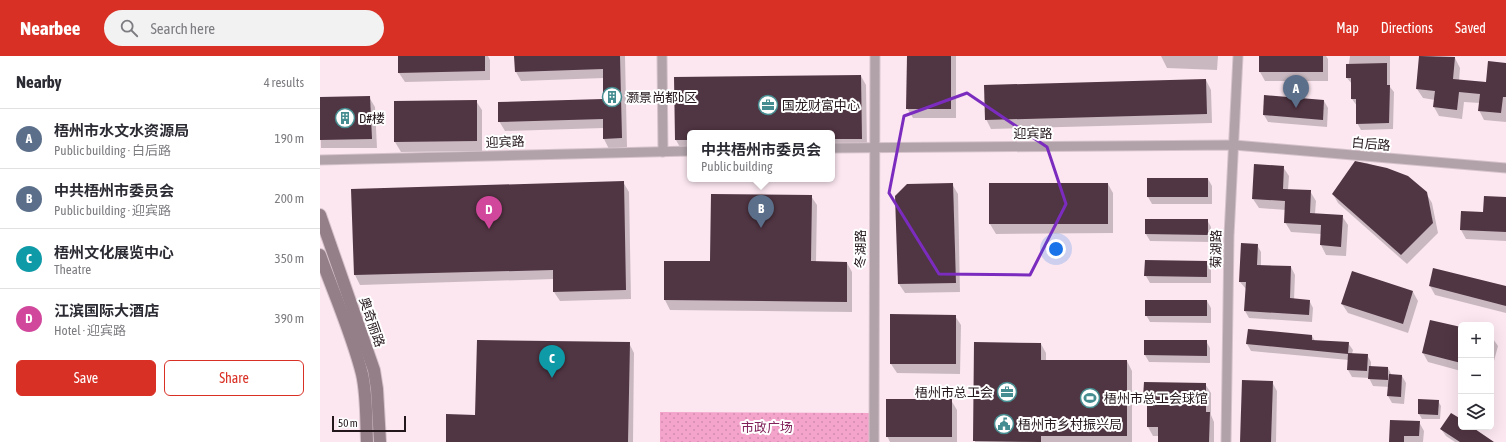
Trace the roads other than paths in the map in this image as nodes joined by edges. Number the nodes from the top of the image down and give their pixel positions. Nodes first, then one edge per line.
1 (662, 56) edge
2 (875, 56) edge
3 (1238, 56) edge
4 (1234, 145) junction
5 (874, 147) junction
6 (835, 148) edge
7 (687, 151) edge
8 (663, 152) junction
9 (320, 160) edge
10 (1506, 168) edge
11 (320, 215) edge
12 (320, 255) edge
13 (367, 442) edge
14 (380, 442) edge
15 (874, 442) edge
16 (1226, 442) edge

1 - 8 street
2 - 5 street, 冬湖路
3 - 4 street, 菊湖路
4 - 5 street, 迎宾路
4 - 10 street, 白后路
4 - 16 street, 菊湖路
5 - 6 street, 迎宾路
5 - 15 street, 冬湖路
7 - 8 street, 迎宾路
8 - 9 street, 迎宾路
11 - 14 main road, 奥奇丽路
12 - 13 main road, 奥奇丽路

